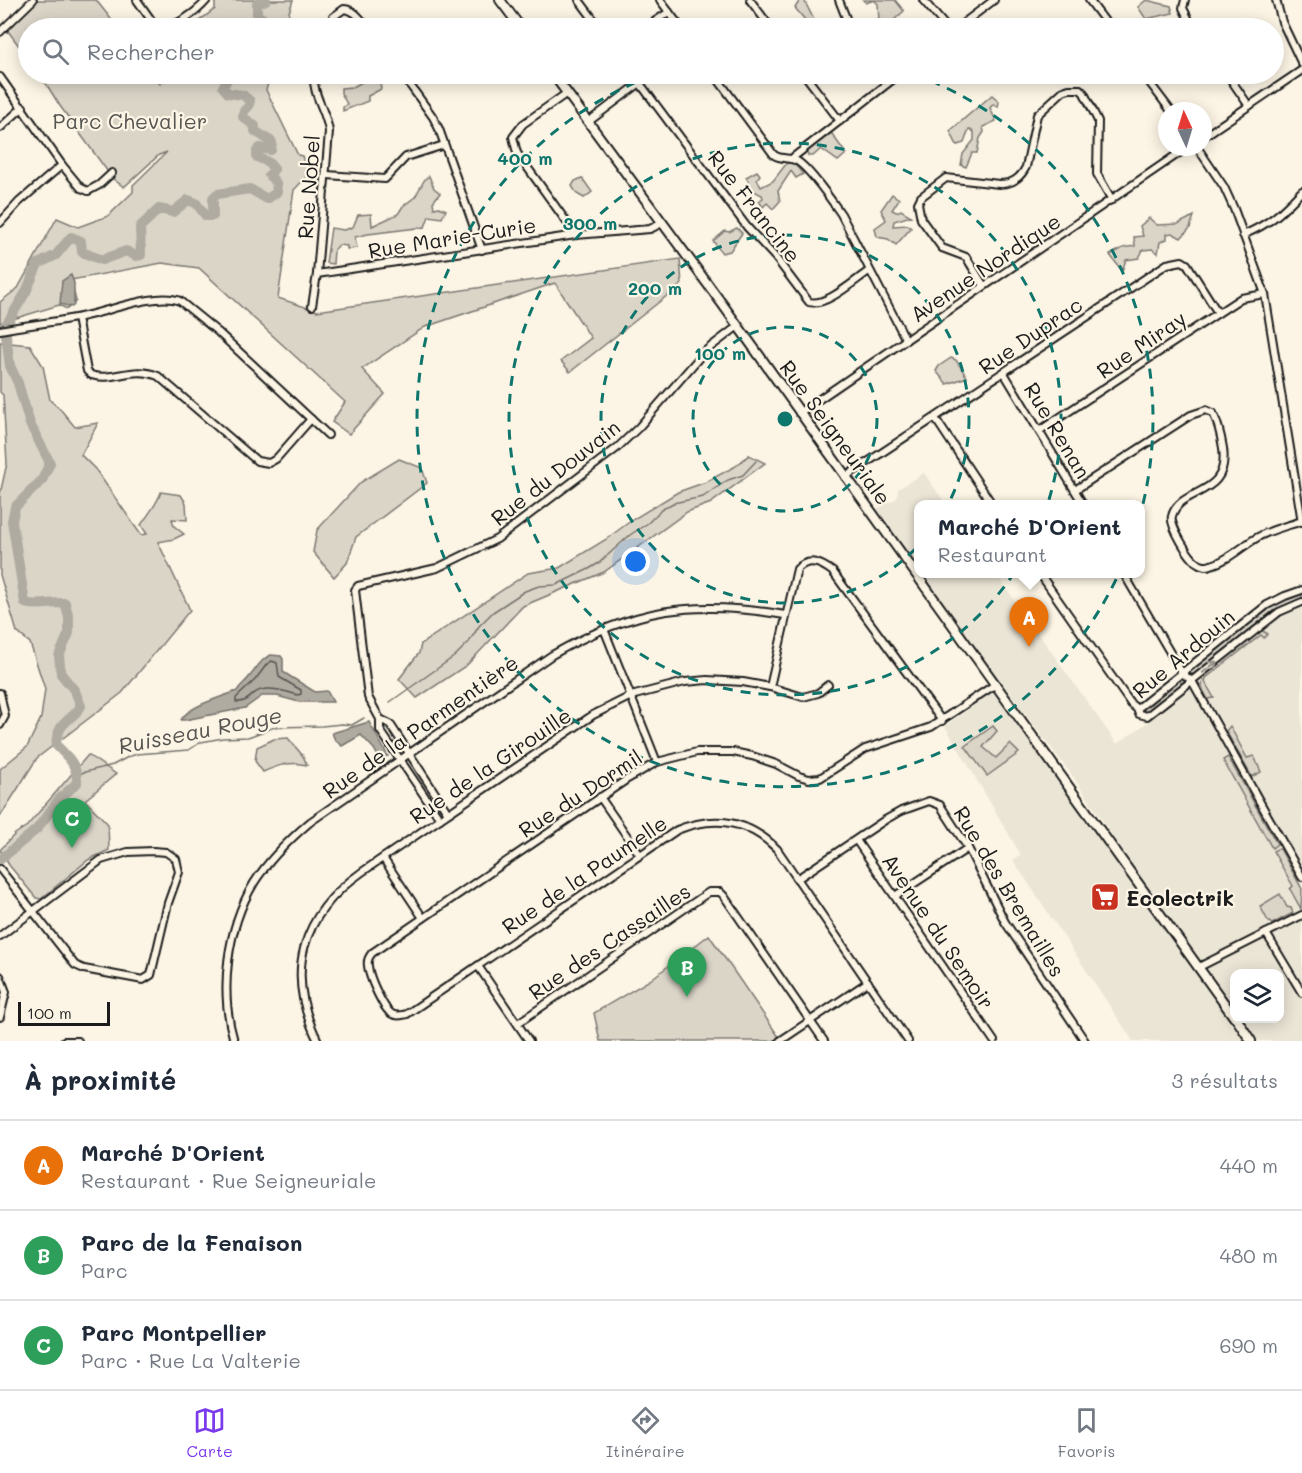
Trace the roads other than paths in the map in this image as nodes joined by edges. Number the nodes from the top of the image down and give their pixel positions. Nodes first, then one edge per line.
1 (33, 0) edge
2 (137, 0) edge
3 (207, 0) edge
4 (500, 0) edge
5 (579, 0) edge
6 (660, 0) edge
7 (750, 0) edge
8 (840, 0) edge
9 (923, 0) edge
10 (994, 0) edge
11 (1089, 0) edge
12 (1185, 0) edge
13 (1276, 0) edge
14 (669, 12) junction
15 (150, 18) edge
16 (184, 18) edge
17 (333, 18) edge
18 (360, 18) edge
19 (513, 18) edge
20 (592, 18) edge
21 (660, 18) edge
22 (674, 18) edge
23 (764, 18) edge
24 (846, 18) edge
25 (938, 18) edge
26 (970, 18) edge
27 (1102, 18) edge
28 (1188, 18) edge
29 (1281, 18) edge
30 (1284, 26) edge
31 (0, 32) edge
32 (1302, 64) edge
33 (1302, 70) edge
34 (0, 77) edge
35 (1284, 82) edge
36 (313, 84) edge
37 (409, 84) edge
38 (560, 84) edge
39 (639, 84) edge
40 (641, 84) edge
41 (721, 84) edge
42 (812, 84) edge
43 (887, 84) edge
44 (1151, 84) edge
45 (1234, 84) edge
46 (1281, 84) edge
47 (567, 93) junction
48 (1164, 102) edge
49 (1249, 106) junction
50 (23, 107) junction
51 (840, 121) junction
52 (588, 122) junction
53 (0, 128) edge
54 (1212, 131) edge
55 (444, 145) junction
56 (1175, 156) edge
57 (1203, 156) edge
58 (791, 159) junction
59 (62, 165) junction
60 (111, 173) dead end
61 (327, 175) junction
62 (1302, 191) edge
63 (1112, 200) junction
64 (0, 223) edge
65 (662, 223) junction
66 (576, 235) junction
67 (1243, 235) junction
68 (482, 250) junction
69 (869, 271) junction
70 (317, 274) junction
71 (984, 286) junction
72 (1265, 294) junction
73 (312, 306) dead end
74 (1218, 313) junction
75 (77, 318) junction
76 (738, 327) junction
77 (5, 329) edge
78 (906, 340) junction
79 (1004, 373) junction
80 (800, 413) junction
81 (935, 418) junction
82 (311, 419) junction
83 (1039, 431) junction
84 (328, 435) dead end
85 (845, 477) junction
86 (1075, 490) junction
87 (989, 500) edge
88 (1081, 500) edge
89 (1302, 521) edge
90 (914, 572) edge
91 (919, 578) edge
92 (1043, 578) edge
93 (1127, 578) edge
94 (1302, 590) edge
95 (1302, 602) edge
96 (785, 615) junction
97 (604, 629) junction
98 (1182, 672) junction
99 (1192, 681) junction
100 (996, 684) junction
101 (828, 685) dead end
102 (770, 687) junction
103 (0, 693) edge
104 (631, 696) junction
105 (1137, 709) junction
106 (380, 719) junction
107 (942, 721) junction
108 (0, 725) edge
109 (409, 754) junction
110 (400, 760) junction
111 (657, 762) junction
112 (600, 797) junction
113 (448, 813) junction
114 (440, 819) junction
115 (856, 840) junction
116 (968, 848) junction
117 (640, 855) junction
118 (383, 858) junction
119 (0, 869) edge
120 (1302, 877) edge
121 (797, 879) junction
122 (895, 896) junction
123 (33, 910) junction
124 (1302, 915) edge
125 (423, 918) junction
126 (1266, 933) junction
127 (0, 936) edge
128 (478, 966) junction
129 (1199, 967) junction
130 (0, 976) edge
131 (868, 982) junction
132 (1302, 993) edge
133 (1230, 1011) edge
134 (0, 1017) edge
135 (810, 1021) junction
136 (518, 1023) junction
137 (1238, 1023) edge
138 (64, 1041) edge
139 (78, 1041) edge
140 (234, 1041) edge
141 (318, 1041) edge
142 (530, 1041) edge
143 (780, 1041) edge
144 (824, 1041) edge
145 (908, 1041) edge
146 (994, 1041) edge
147 (1085, 1041) edge
148 (1251, 1041) edge

1 - 31 street
2 - 15 street
3 - 16 street
4 - 19 street
5 - 20 street
6 - 14 street
7 - 23 street
8 - 24 street
9 - 25 street
10 - 26 street
11 - 27 street
12 - 28 street
13 - 29 street
14 - 21 street
14 - 22 street
17 - 18 street
30 - 32 street
33 - 35 street
34 - 50 street
36 - 61 street, Rue Nobel
37 - 55 street
38 - 47 street, Rue Seigneuriale
39 - 52 street
40 - 69 street, Rue Francine
41 - 58 street
42 - 51 street
43 - 51 street
44 - 48 street
45 - 49 street
46 - 49 street
47 - 52 street, Rue Seigneuriale
47 - 66 street
49 - 54 street
50 - 53 street
50 - 59 street
51 - 58 street
52 - 65 street, Rue Seigneuriale
55 - 61 street
55 - 68 street
56 - 63 street, Avenue Nordique
57 - 67 street
58 - 69 street
59 - 60 street
59 - 64 street
61 - 70 street, Rue Nobel
62 - 67 street
63 - 71 street, Avenue Nordique
63 - 71 street
65 - 66 street, Rue Marie-Curie
65 - 76 street, Rue Seigneuriale
66 - 68 street, Rue Marie-Curie
67 - 72 street
68 - 70 street, Rue Marie-Curie
69 - 78 street
70 - 73 street, Rue Nobel
71 - 78 street, Avenue Nordique
72 - 74 street, Rue Miray
72 - 89 street
74 - 79 street, Rue Duprac
74 - 83 street, Rue Miray
75 - 77 street
75 - 82 street
75 - 82 street
76 - 80 street, Rue Seigneuriale
76 - 106 street, Rue du Douvain
78 - 80 street, Avenue Nordique
79 - 81 street, Rue Duprac
79 - 83 street, Rue Renan
80 - 85 street, Rue Seigneuriale
81 - 85 street, Rue Duprac
81 - 87 street
82 - 84 street
83 - 86 street, Rue Renan
85 - 90 street, Rue Seigneuriale
86 - 88 street, Rue Renan
86 - 89 street
91 - 100 street, Rue Seigneuriale
92 - 105 street
93 - 98 street
94 - 98 street, Rue Ardouin
99 -> 95 street, Rue Ardouin
96 - 97 street, Rue de la Parmentière
96 - 102 street
96 - 107 street
97 - 104 street
97 - 109 street, Rue de la Parmentière
98 - 99 street
98 - 105 street, Rue Ardouin
99 - 105 street, Rue Ardouin
99 - 120 street
100 - 107 street, Rue du Dormil
100 - 129 street, Rue Seigneuriale
101 - 102 street, Rue de la Girouille
102 - 104 street, Rue de la Girouille
103 - 108 street
104 - 111 street
104 - 113 street, Rue de la Girouille
106 - 109 street
106 - 110 street
107 - 111 street, Rue du Dormil
109 - 110 street, Rue de la Parmentière
109 - 113 street
110 - 114 street
110 - 140 street, Rue de la Parmentière
111 - 112 street, Rue du Dormil
112 - 117 street
112 - 125 street, Rue du Dormil
113 - 114 street, Rue de la Girouille
114 - 118 street, Rue de la Girouille
115 - 116 street, Rue des Bremailles
115 - 121 street, Rue des Bremailles
115 - 122 street, Avenue du Semoir
116 - 122 street
116 - 147 street, Rue des Bremailles
117 - 121 street, Rue de la Paumelle
117 - 128 street, Rue de la Paumelle
118 - 125 street
118 - 141 street, Rue de la Girouille
119 - 123 street
121 - 131 street, Rue de la Paumelle
122 - 146 street, Avenue du Semoir
123 - 123 street
123 - 127 street
124 - 126 street
125 - 128 street, Rue de la Paumelle
126 - 129 street
126 - 132 street
128 - 136 street
129 - 133 street, Rue Seigneuriale
130 - 134 street
131 - 135 street
131 - 145 street, Rue de la Paumelle
135 - 136 street, Rue des Cassailles
135 - 143 street
135 - 144 street, Rue des Cassailles
136 - 142 street
137 - 148 street, Rue Seigneuriale
138 - 139 street

